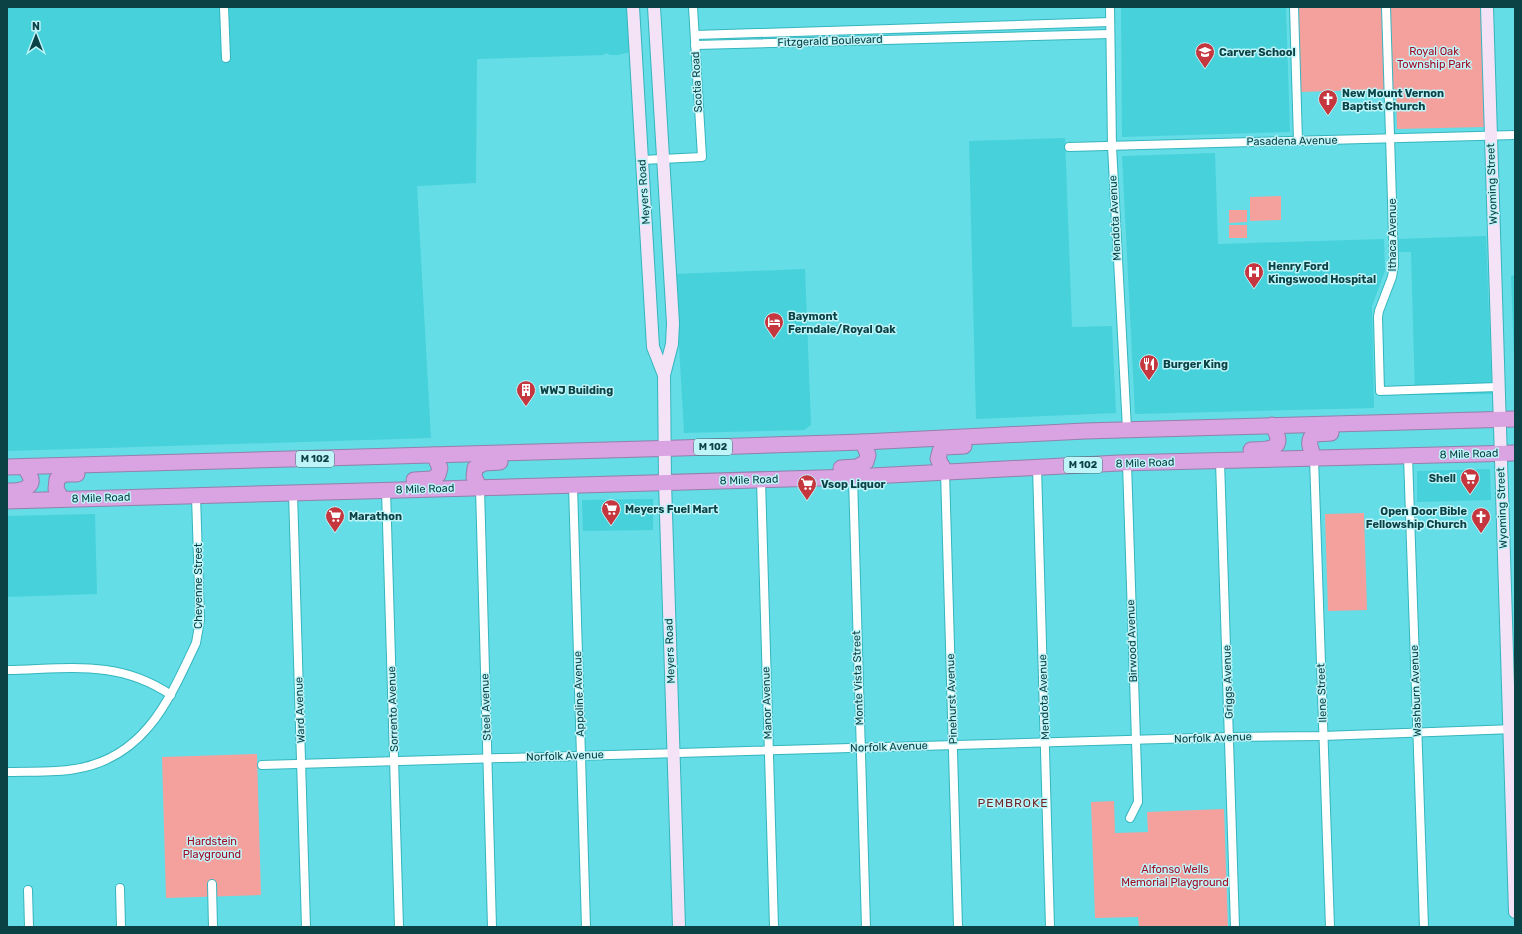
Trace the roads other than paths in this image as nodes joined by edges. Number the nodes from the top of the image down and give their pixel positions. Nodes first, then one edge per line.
1 (224, 7) edge
2 (633, 7) edge
3 (654, 7) edge
4 (693, 7) edge
5 (1110, 7) edge
6 (1294, 7) edge
7 (1386, 7) edge
8 (1487, 7) edge
9 (1110, 22) junction
10 (1025, 25) junction
11 (958, 27) junction
12 (892, 29) junction
13 (767, 33) junction
14 (1110, 34) junction
15 (695, 35) junction
16 (1025, 36) junction
17 (959, 38) junction
18 (892, 39) junction
19 (767, 43) junction
20 (695, 45) junction
21 (226, 58) dead end
22 (1515, 135) edge
23 (1491, 136) junction
24 (1390, 139) junction
25 (1298, 141) junction
26 (1112, 146) junction
27 (1069, 147) dead end
28 (663, 158) junction
29 (642, 160) junction
30 (664, 375) junction
31 (1498, 388) junction
32 (1500, 419) junction
33 (1515, 419) edge
34 (1445, 421) junction
35 (1272, 426) junction
36 (1127, 429) junction
37 (1041, 432) junction
38 (863, 442) junction
39 (650, 449) junction
40 (665, 449) junction
41 (1511, 452) edge
42 (434, 455) junction
43 (1408, 456) junction
44 (1314, 458) junction
45 (1220, 461) junction
46 (177, 462) junction
47 (1178, 462) junction
48 (1127, 463) junction
49 (1037, 466) junction
50 (7, 467) edge
51 (24, 467) junction
52 (945, 472) junction
53 (853, 477) junction
54 (761, 480) junction
55 (672, 482) junction
56 (573, 485) junction
57 (480, 488) junction
58 (386, 490) junction
59 (7, 491) edge
60 (337, 492) junction
61 (293, 493) junction
62 (196, 496) junction
63 (62, 499) junction
64 (7, 501) edge
65 (7, 670) edge
66 (171, 695) junction
67 (1512, 729) edge
68 (1417, 732) junction
69 (1323, 736) junction
70 (1230, 737) junction
71 (1136, 741) junction
72 (1045, 744) junction
73 (954, 745) junction
74 (860, 748) junction
75 (768, 750) junction
76 (674, 753) junction
77 (581, 756) junction
78 (488, 758) junction
79 (394, 761) junction
80 (301, 764) junction
81 (262, 765) dead end
82 (7, 772) edge
83 (1130, 818) dead end
84 (212, 884) dead end
85 (120, 888) dead end
86 (28, 890) dead end
87 (1515, 912) edge
88 (29, 927) edge
89 (121, 927) edge
90 (213, 927) edge
91 (306, 927) edge
92 (399, 927) edge
93 (492, 927) edge
94 (586, 927) edge
95 (679, 927) edge
96 (774, 927) edge
97 (866, 927) edge
98 (958, 927) edge
99 (1050, 927) edge
100 (1235, 927) edge
101 (1330, 927) edge
102 (1424, 927) edge

1 - 21 street
2 - 29 street, Meyers Road
3 - 28 street, Meyers Road
4 - 15 street, Scotia Road
5 - 9 street, Mendota Avenue
6 - 25 street
7 - 24 street, Ithaca Avenue
8 - 23 street, Wyoming Street
9 - 10 street, Fitzgerald Boulevard
9 - 14 street, Mendota Avenue
10 - 11 street, Fitzgerald Boulevard
10 - 16 street
11 - 12 street, Fitzgerald Boulevard
11 - 17 street
12 - 13 street, Fitzgerald Boulevard
12 - 18 street, Fitzgerald Boulevard
13 - 15 street, Fitzgerald Boulevard
13 - 19 street, Fitzgerald Boulevard
14 - 16 street, Fitzgerald Boulevard
14 - 26 street, Mendota Avenue
15 - 20 street, Scotia Road
16 - 17 street, Fitzgerald Boulevard
17 - 18 street, Fitzgerald Boulevard
18 - 19 street, Fitzgerald Boulevard
19 - 20 street, Fitzgerald Boulevard
20 - 28 street, Scotia Road
22 - 23 street, Pasadena Avenue
23 - 24 street, Pasadena Avenue
23 - 31 street, Wyoming Street
24 - 25 street, Pasadena Avenue
24 - 31 street, Ithaca Avenue
25 - 26 street, Pasadena Avenue
26 - 27 street, Pasadena Avenue
26 - 36 street, Mendota Avenue
28 - 29 street
28 - 30 street, Meyers Road
29 - 30 street, Meyers Road
30 - 40 street, Meyers Road
31 - 32 street, Wyoming Street
32 - 33 highway, M 102
32 - 34 highway, M 102
32 - 41 street, Wyoming Street
34 - 35 highway, M 102
34 - 44 highway
35 - 36 highway, M 102
35 - 47 highway
36 - 37 highway, M 102
37 - 38 highway, M 102
37 - 52 highway
38 - 40 highway, M 102
38 - 55 highway
39 - 40 highway, M 102
39 - 42 highway, M 102
39 - 57 highway
40 - 55 street, Meyers Road
41 - 43 highway, 8 Mile Road / M 102
41 - 67 street, Wyoming Street
42 - 46 highway, M 102
42 - 60 highway
43 - 44 highway, 8 Mile Road / M 102
43 - 68 street, Washburn Avenue
44 - 45 highway, 8 Mile Road / M 102
44 - 69 street, Ilene Street
45 - 47 highway, 8 Mile Road / M 102
45 - 70 street, Griggs Avenue
46 - 51 highway, M 102
46 - 63 highway
47 - 48 highway, 8 Mile Road / M 102
48 - 49 highway, 8 Mile Road / M 102
48 - 71 street, Birwood Avenue
49 - 52 highway, 8 Mile Road / M 102
49 - 72 street, Mendota Avenue
50 - 51 highway, M 102
51 - 59 highway
52 - 53 highway, 8 Mile Road / M 102
52 - 73 street, Pinehurst Avenue
53 - 54 highway, 8 Mile Road / M 102
53 - 74 street, Monte Vista Street
54 - 55 highway, 8 Mile Road / M 102
54 - 75 street, Manor Avenue
55 - 56 highway, 8 Mile Road / M 102
55 - 76 street, Meyers Road
56 - 57 highway, 8 Mile Road / M 102
56 - 77 street, Appoline Avenue
57 - 58 highway, 8 Mile Road / M 102
57 - 78 street, Steel Avenue
58 - 60 highway, 8 Mile Road / M 102
58 - 79 street, Sorrento Avenue
60 - 61 highway, 8 Mile Road / M 102
61 - 62 highway, 8 Mile Road / M 102
61 - 80 street, Ward Avenue
62 - 63 highway, 8 Mile Road / M 102
62 - 66 street, Cheyenne Street
63 - 64 highway, 8 Mile Road / M 102
65 - 66 street
66 - 82 street, Cheyenne Street
67 - 68 street, Norfolk Avenue
67 - 87 street, Wyoming Street
68 - 69 street, Norfolk Avenue
68 - 102 street, Washburn Avenue
69 - 70 street, Norfolk Avenue
69 - 101 street, Ilene Street
70 - 71 street, Norfolk Avenue
70 - 100 street, Griggs Avenue
71 - 72 street, Norfolk Avenue
71 - 83 street, Birwood Avenue
72 - 73 street, Norfolk Avenue
72 - 99 street, Mendota Avenue
73 - 74 street, Norfolk Avenue
73 - 98 street, Pinehurst Avenue
74 - 75 street, Norfolk Avenue
74 - 97 street, Monte Vista Street
75 - 76 street, Norfolk Avenue
75 - 96 street, Manor Avenue
76 - 77 street, Norfolk Avenue
76 - 95 street, Meyers Road
77 - 78 street, Norfolk Avenue
77 - 94 street, Appoline Avenue
78 - 79 street, Norfolk Avenue
78 - 93 street, Steel Avenue
79 - 80 street, Norfolk Avenue
79 - 92 street, Sorrento Avenue
80 - 81 street, Norfolk Avenue
80 - 91 street, Ward Avenue
84 - 90 street
85 - 89 street
86 - 88 street

